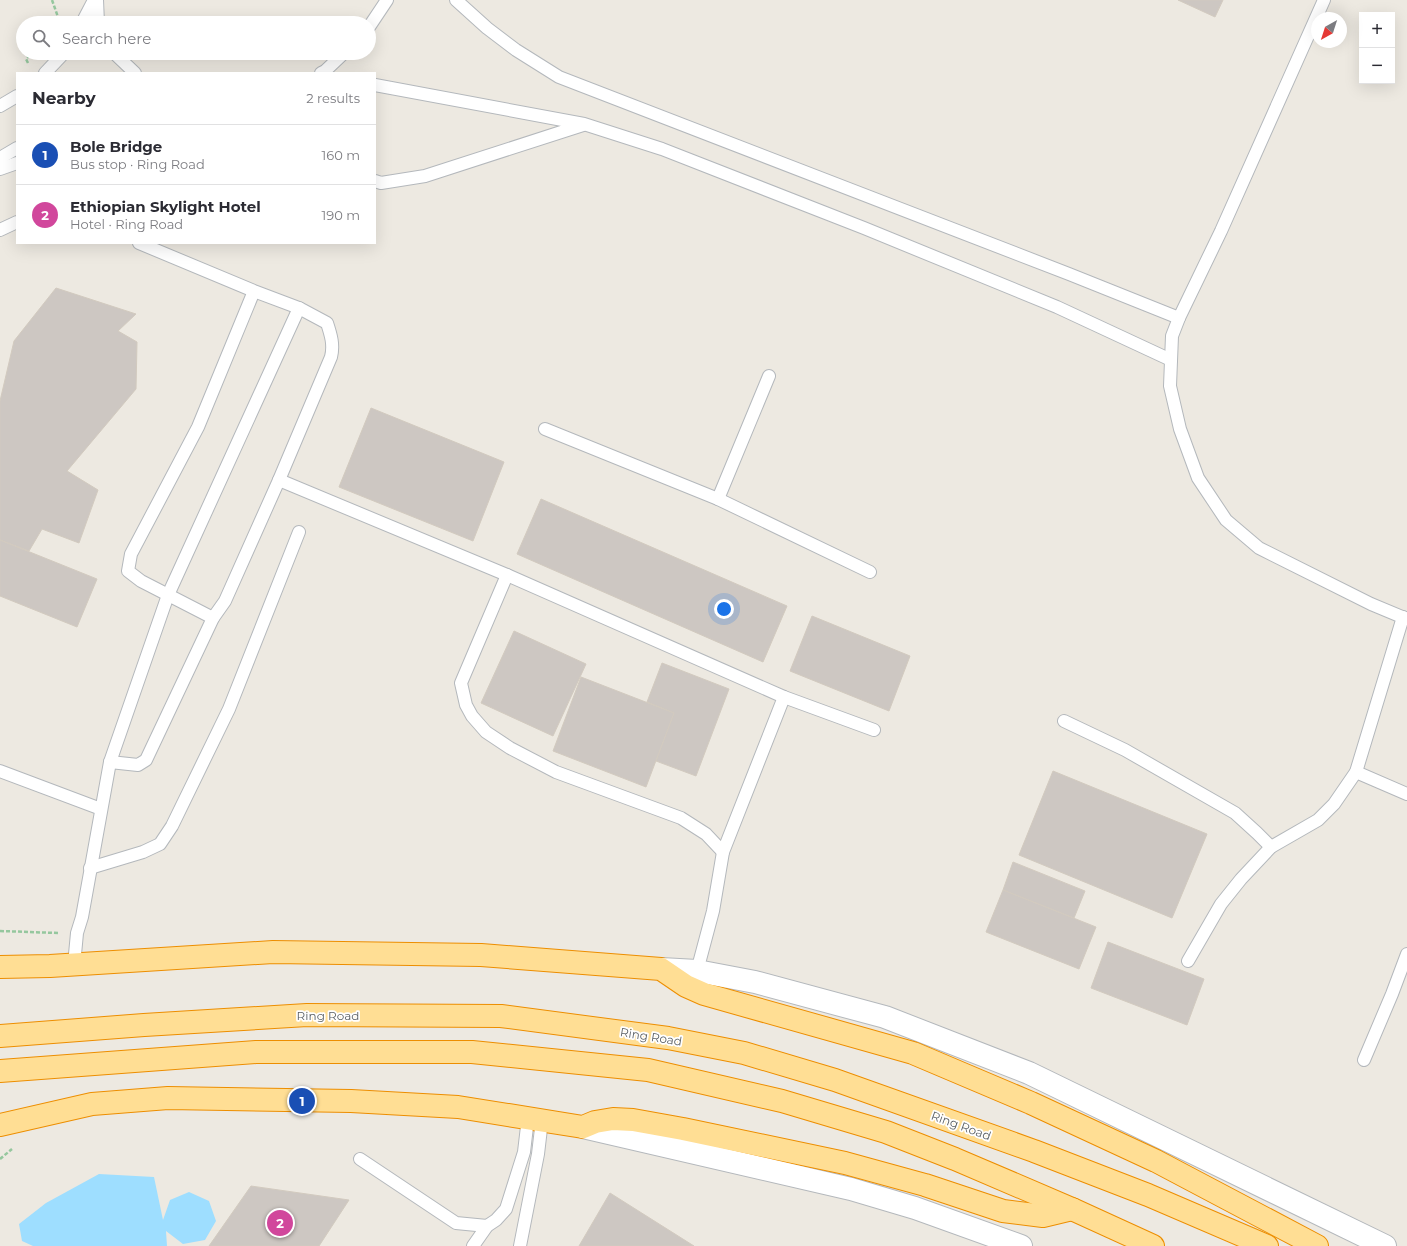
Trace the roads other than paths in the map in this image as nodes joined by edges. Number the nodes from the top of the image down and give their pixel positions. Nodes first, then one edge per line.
1 (94, 0) edge
2 (97, 0) edge
3 (387, 0) edge
4 (456, 0) edge
5 (1324, 0) edge
6 (86, 16) edge
7 (98, 16) edge
8 (376, 16) edge
9 (57, 60) edge
10 (121, 60) edge
11 (337, 60) edge
12 (46, 72) edge
13 (134, 72) edge
14 (326, 72) edge
15 (376, 85) edge
16 (16, 97) edge
17 (0, 106) edge
18 (584, 124) junction
19 (16, 149) edge
20 (0, 158) edge
21 (16, 163) edge
22 (0, 169) edge
23 (376, 181) edge
24 (16, 222) edge
25 (0, 230) edge
26 (141, 244) edge
27 (254, 291) junction
28 (299, 308) junction
29 (1179, 318) junction
30 (1171, 360) junction
31 (769, 376) dead end
32 (546, 429) dead end
33 (279, 480) junction
34 (718, 499) junction
35 (299, 532) dead end
36 (870, 572) dead end
37 (507, 575) junction
38 (168, 595) junction
39 (213, 618) junction
40 (1405, 618) edge
41 (784, 696) junction
42 (1064, 721) dead end
43 (874, 730) dead end
44 (110, 762) junction
45 (0, 771) edge
46 (1356, 772) junction
47 (1407, 794) edge
48 (101, 809) junction
49 (1271, 848) junction
50 (723, 852) junction
51 (90, 868) junction
52 (1407, 954) edge
53 (1188, 961) dead end
54 (74, 965) junction
55 (0, 967) edge
56 (661, 969) junction
57 (697, 971) junction
58 (0, 1036) edge
59 (1364, 1060) dead end
60 (0, 1071) edge
61 (535, 1119) junction
62 (0, 1125) edge
63 (583, 1127) junction
64 (360, 1160) dead end
65 (1072, 1209) junction
66 (487, 1226) junction
67 (473, 1246) edge
68 (520, 1246) edge
69 (1021, 1246) edge
70 (1153, 1246) edge
71 (1267, 1246) edge
72 (1317, 1246) edge
73 (1385, 1246) edge

1 - 6 lane
2 - 7 lane
3 - 8 lane
4 - 29 lane
5 - 29 lane
9 - 12 lane
10 - 13 lane
11 - 14 lane
15 - 18 lane
16 - 17 lane
18 - 23 lane
18 - 30 lane
19 - 20 lane
21 - 22 lane
24 - 25 lane
26 - 27 lane
27 - 28 lane
27 - 38 lane
28 - 33 lane
28 - 38 lane
29 - 30 lane
30 - 40 lane
31 - 34 lane
32 - 34 lane
33 - 37 lane
33 - 39 lane
34 - 36 lane
35 - 51 lane
37 - 41 lane
37 - 50 lane
38 - 39 lane
38 - 44 lane
39 - 44 lane
40 - 46 lane
41 - 43 lane
41 - 50 lane
42 - 49 lane
44 - 48 lane
45 - 48 lane
46 - 47 lane
46 - 49 lane
48 - 51 lane
49 - 53 lane
50 - 57 lane
51 - 54 lane
52 - 59 lane
54 - 55 highway
54 - 56 highway
56 - 57 street
56 - 72 highway
57 - 73 street
58 - 71 highway, Ring Road
60 - 65 highway
61 - 62 highway
61 - 63 highway
61 - 66 lane
61 - 68 lane
63 - 65 highway
63 - 69 street
64 - 66 lane
65 - 70 highway
66 - 67 lane

